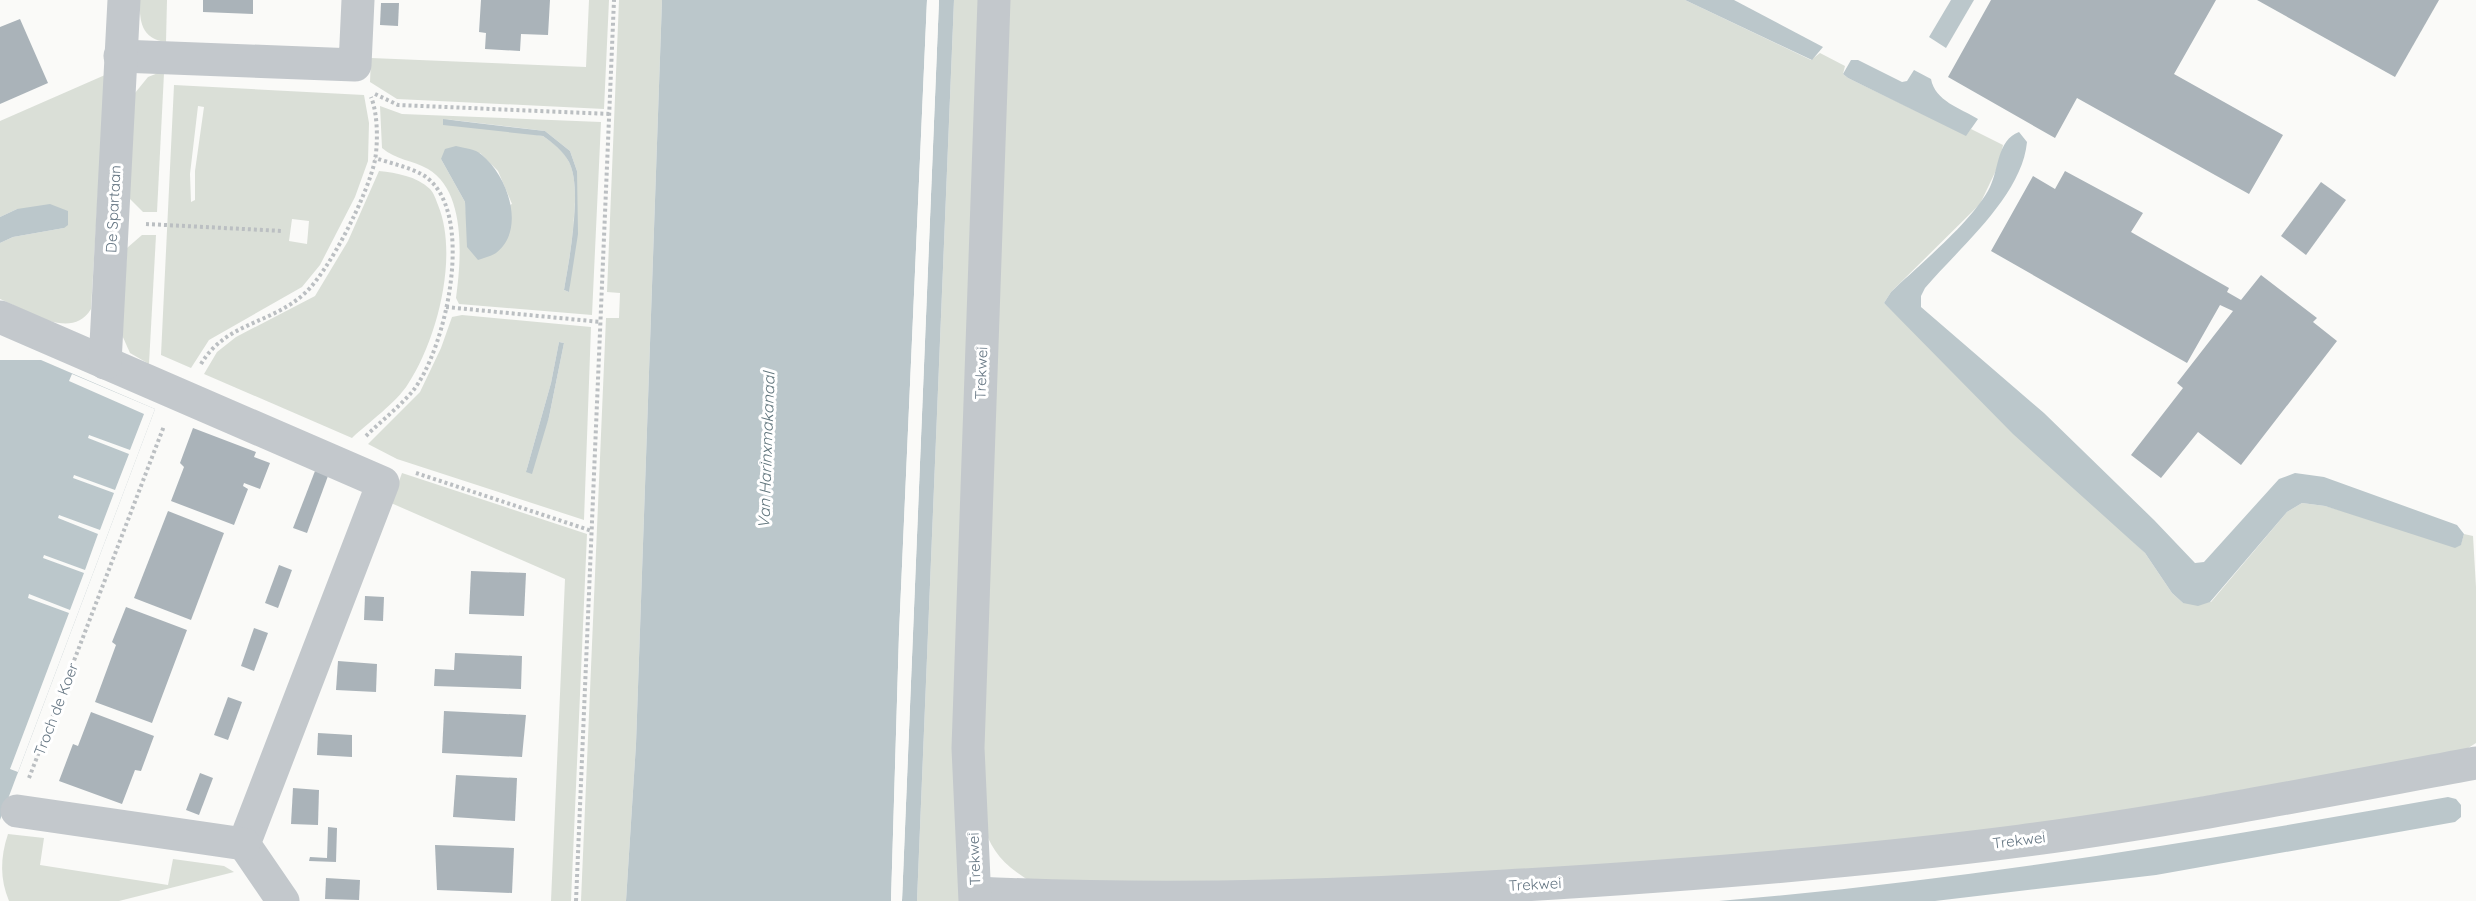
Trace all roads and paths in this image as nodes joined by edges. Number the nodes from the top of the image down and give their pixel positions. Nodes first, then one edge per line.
1 (124, 0) edge
2 (358, 0) edge
3 (614, 0) edge
4 (994, 0) edge
5 (120, 56) junction
6 (367, 87) dead end
7 (370, 94) dead end
8 (610, 114) junction
9 (375, 158) junction
10 (112, 223) junction
11 (283, 231) dead end
12 (446, 307) junction
13 (0, 317) edge
14 (601, 322) junction
15 (105, 363) junction
16 (199, 368) dead end
17 (176, 393) junction
18 (362, 440) dead end
19 (415, 472) dead end
20 (592, 531) junction
21 (2476, 763) edge
22 (17, 811) joint
23 (244, 844) junction
24 (975, 897) edge
25 (283, 901) edge
26 (576, 901) edge

1 - 5 street, De Spartaan
2 - 5 street
3 - 8 path
4 - 24 street, Trekwei
5 - 10 street, De Spartaan
6 - 8 path
7 - 9 path
8 - 14 path
9 - 12 path
9 - 16 path
10 - 11 path
10 - 15 street, De Spartaan
12 - 14 path
12 - 18 path
13 - 15 street
14 - 20 path
15 - 17 street
17 - 22 path, Troch de Koer
17 - 23 street
19 - 20 path
20 - 26 path
21 - 24 street, Trekwei
22 - 23 street
23 - 25 street

